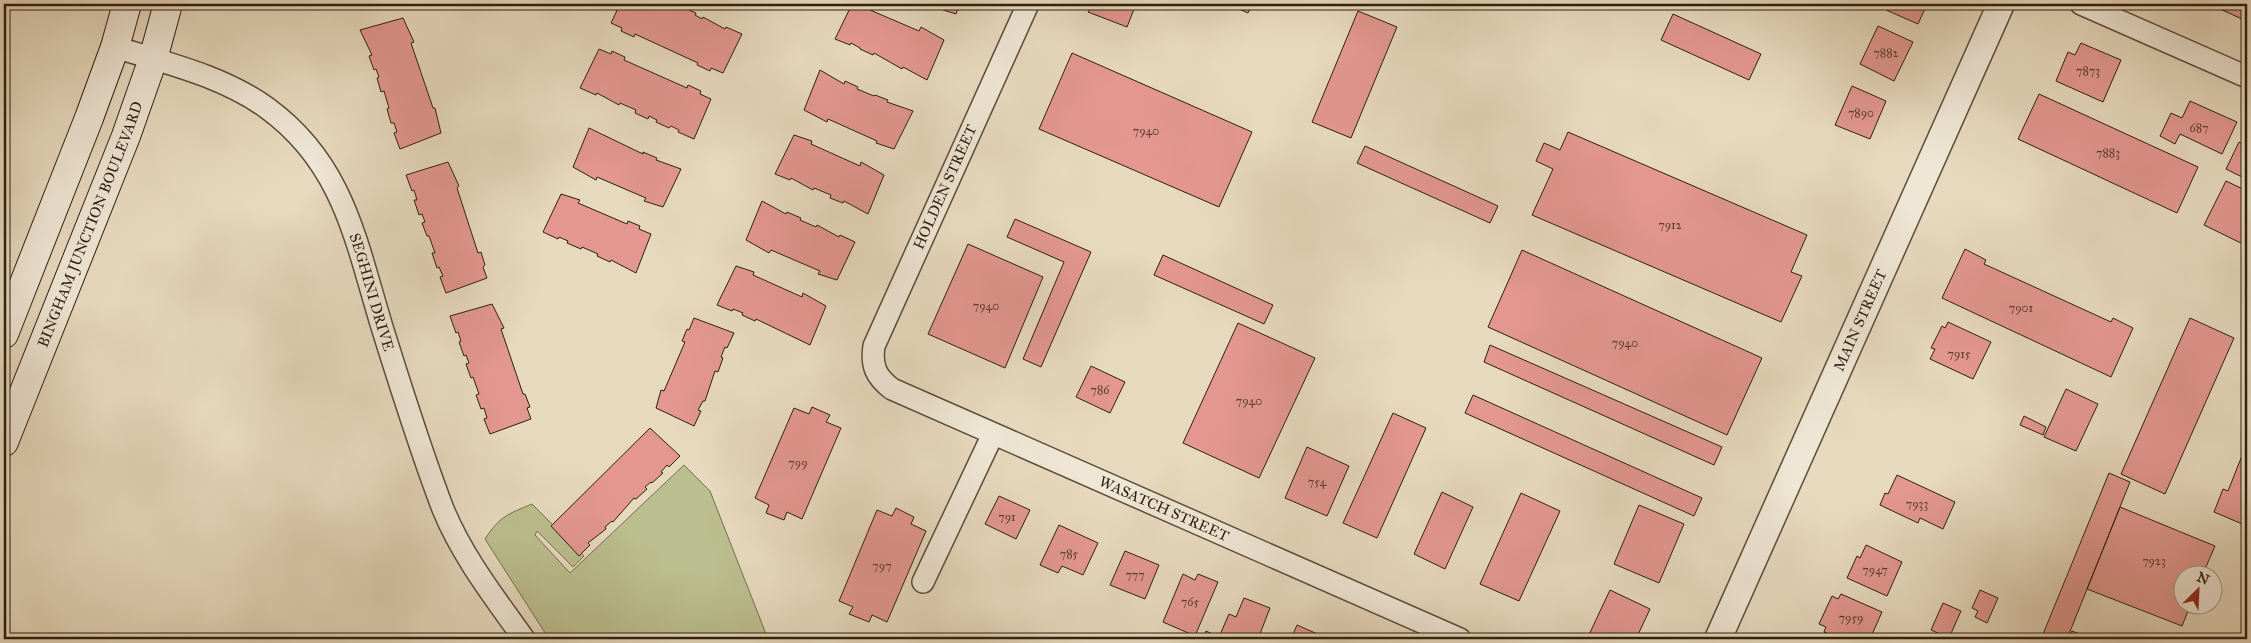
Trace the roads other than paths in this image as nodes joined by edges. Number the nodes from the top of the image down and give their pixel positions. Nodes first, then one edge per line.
1 (127, 4) edge
2 (168, 4) edge
3 (1028, 4) edge
4 (2001, 4) edge
5 (2081, 4) edge
6 (115, 46) junction
7 (153, 59) junction
8 (2247, 77) edge
9 (4, 334) edge
10 (875, 372) joint
11 (993, 434) junction
12 (4, 442) edge
13 (923, 582) dead end
14 (524, 639) edge
15 (1460, 639) edge
16 (1717, 639) edge

1 - 6 main road
2 - 7 main road, BINGHAM JUNCTION BOULEVARD
3 - 10 street, HOLDEN STREET
4 - 16 street, MAIN STREET
5 - 8 street
6 - 7 street, SEGHINI DRIVE
6 - 9 main road
7 - 12 main road, BINGHAM JUNCTION BOULEVARD
7 - 14 street, SEGHINI DRIVE
10 - 11 street, WASATCH STREET
11 - 13 street
11 - 15 street, WASATCH STREET

